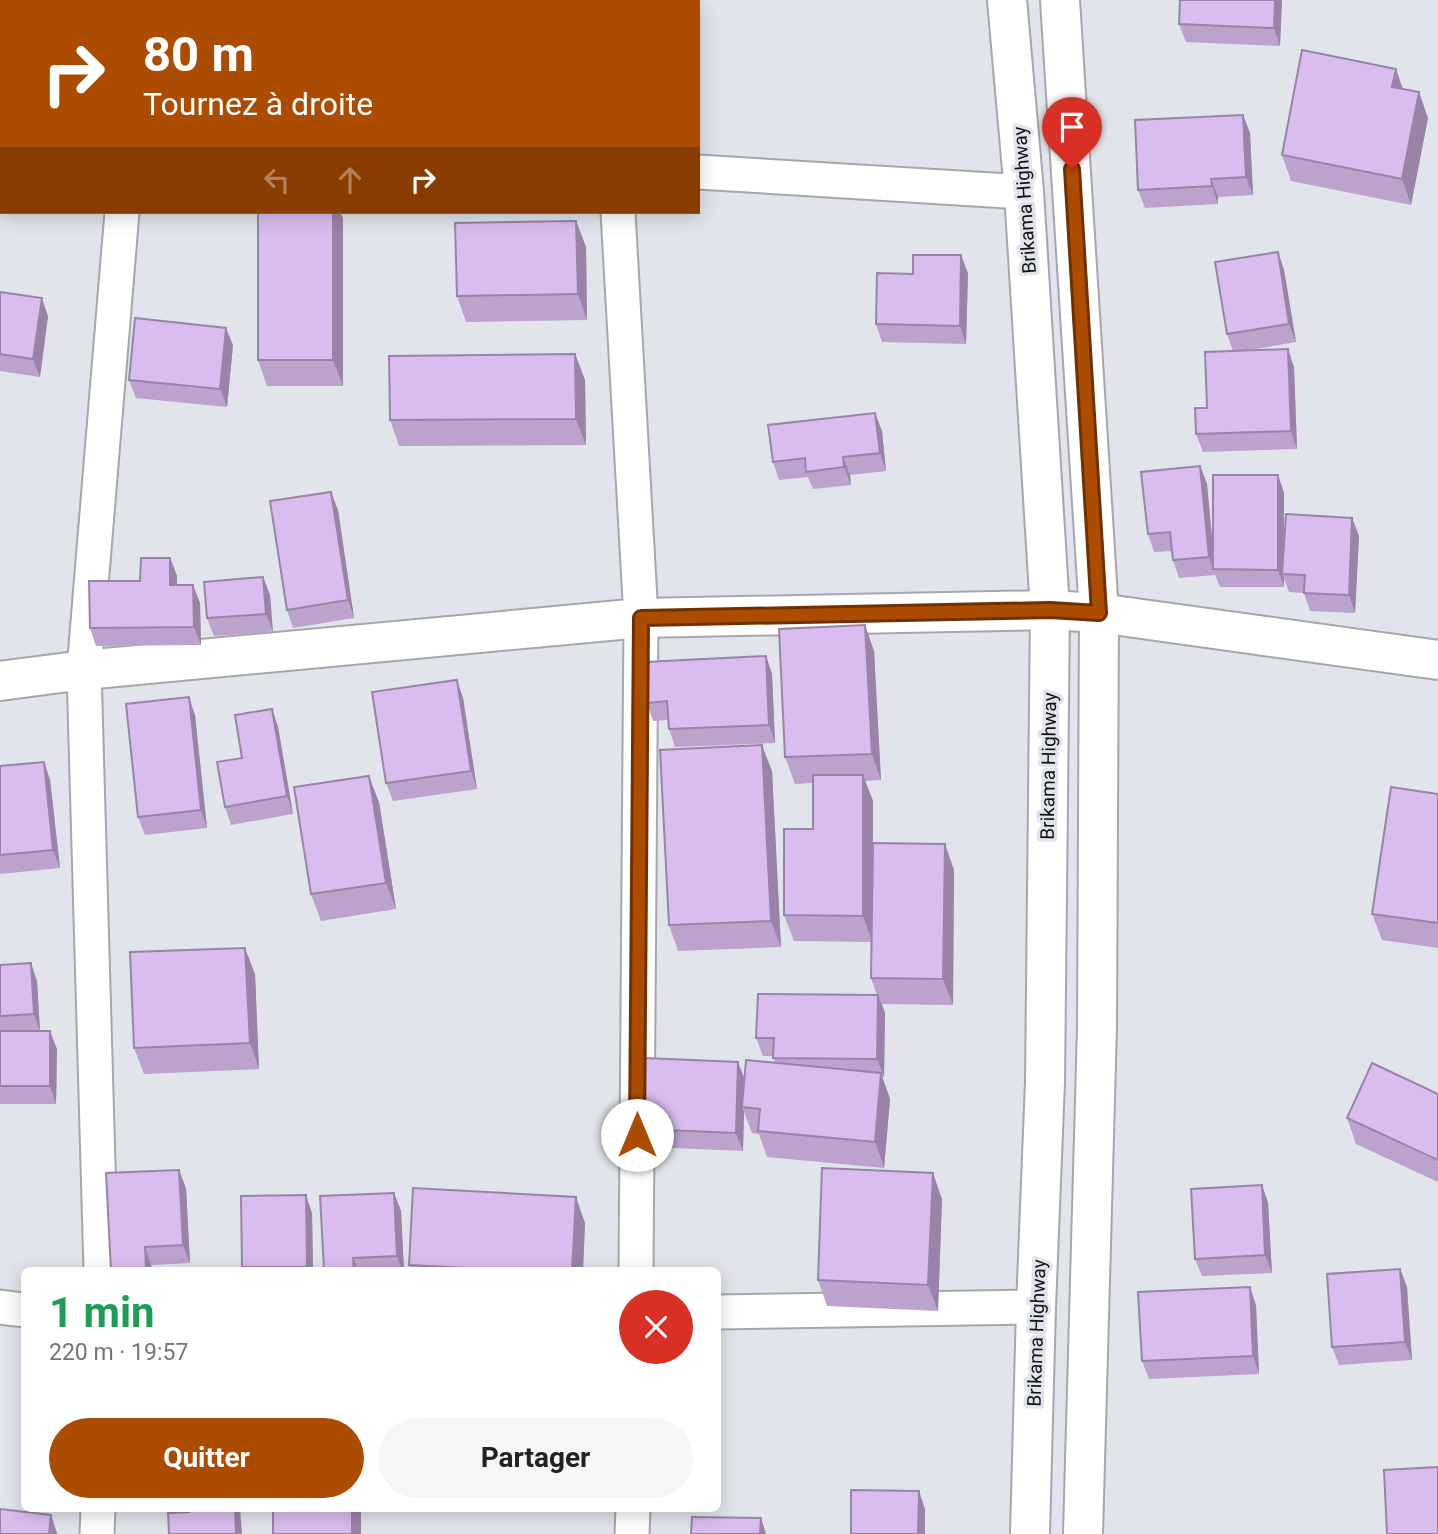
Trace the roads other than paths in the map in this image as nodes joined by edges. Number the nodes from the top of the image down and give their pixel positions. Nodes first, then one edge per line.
1 (1007, 0) edge
2 (1060, 0) edge
3 (700, 172) edge
4 (1024, 191) junction
5 (122, 214) edge
6 (618, 214) edge
7 (1050, 610) junction
8 (1099, 613) junction
9 (641, 618) junction
10 (1438, 660) edge
11 (84, 670) junction
12 (0, 681) edge
13 (101, 1267) edge
14 (636, 1267) edge
15 (0, 1307) edge
16 (1036, 1307) junction
17 (21, 1310) edge
18 (721, 1312) edge
19 (98, 1512) edge
20 (633, 1512) edge
21 (97, 1534) edge
22 (632, 1534) edge
23 (1030, 1534) edge
24 (1083, 1534) edge

1 - 4 main road, Brikama Highway
2 - 8 main road
3 - 4 street
4 - 7 main road, Brikama Highway
5 - 11 street
6 - 9 street
7 - 8 main road
7 - 9 main road
7 - 16 main road, Brikama Highway
8 - 10 main road
8 - 24 main road
9 - 11 main road
9 - 14 street
11 - 12 main road
11 - 13 street
15 - 17 street
16 - 18 street
16 - 23 main road, Brikama Highway
19 - 21 street
20 - 22 street

